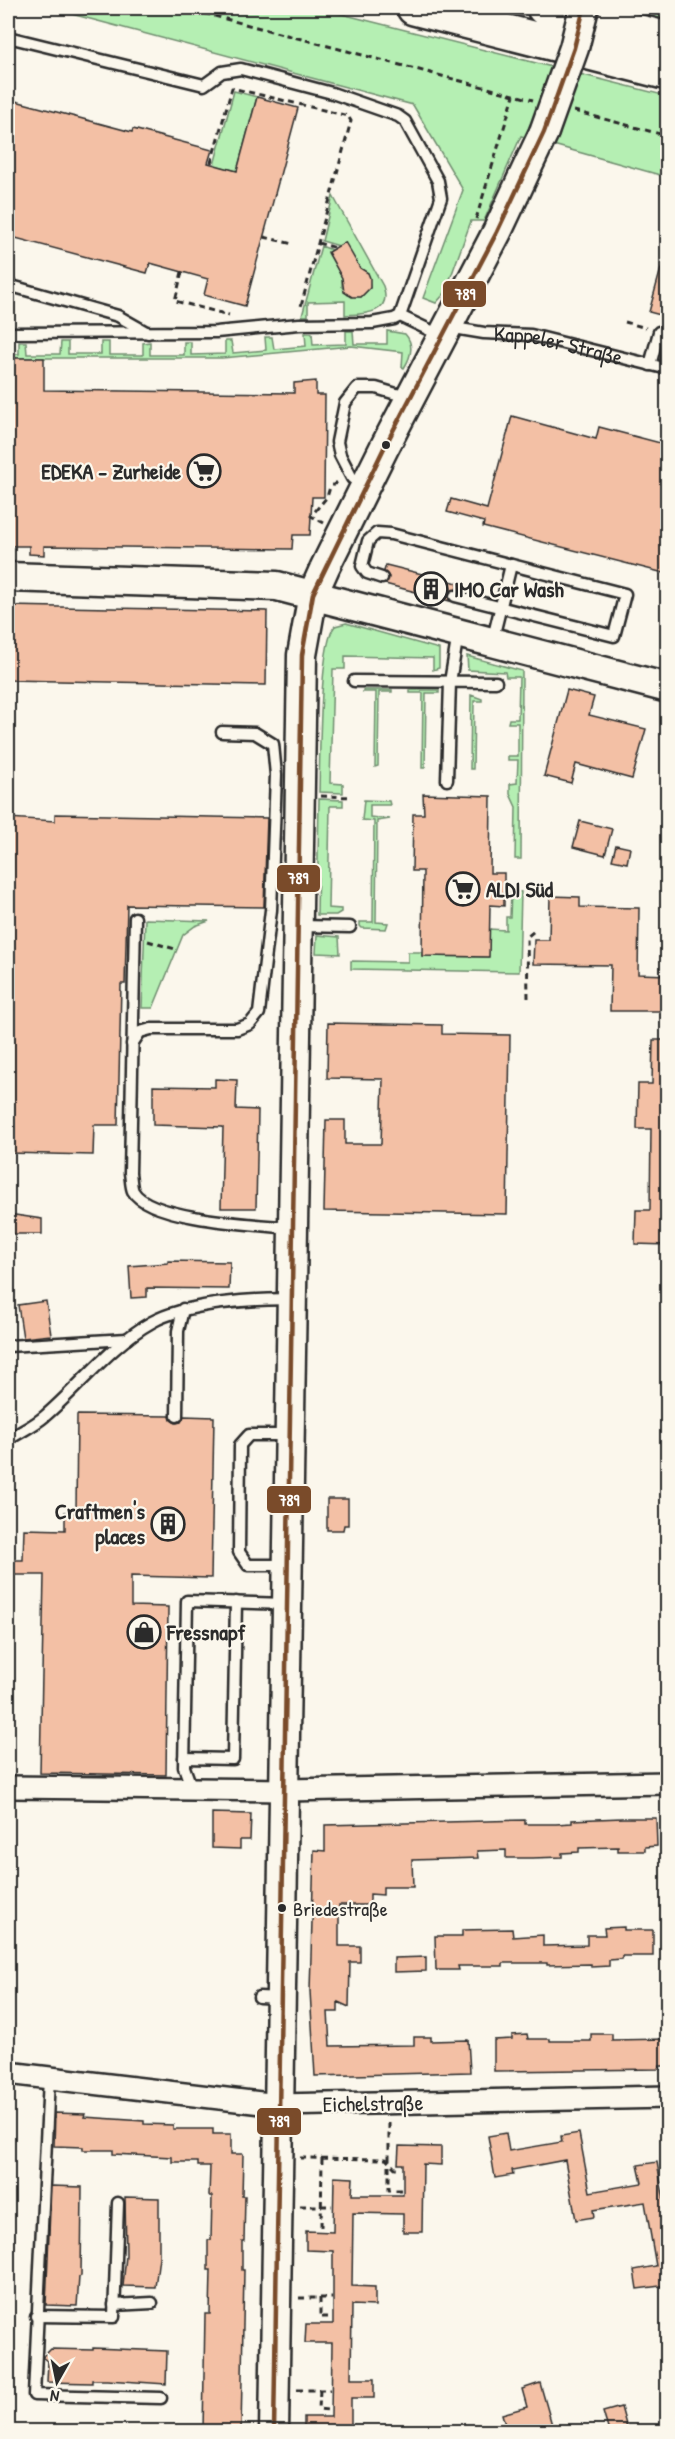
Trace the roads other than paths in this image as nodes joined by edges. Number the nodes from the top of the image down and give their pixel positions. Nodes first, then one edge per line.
1 (414, 8) edge
2 (544, 8) edge
3 (584, 8) edge
4 (8, 37) edge
5 (668, 39) edge
6 (668, 73) edge
7 (8, 285) edge
8 (400, 316) junction
9 (446, 332) junction
10 (8, 333) edge
11 (149, 333) junction
12 (668, 334) edge
13 (650, 365) junction
14 (668, 369) edge
15 (410, 398) junction
16 (358, 482) junction
17 (511, 565) junction
18 (8, 578) edge
19 (382, 578) dead end
20 (313, 594) junction
21 (455, 596) dead end
22 (501, 606) junction
23 (458, 634) junction
24 (492, 642) junction
25 (354, 681) dead end
26 (450, 682) junction
27 (496, 682) dead end
28 (668, 688) edge
29 (222, 732) dead end
30 (447, 780) dead end
31 (135, 918) dead end
32 (298, 926) junction
33 (350, 927) dead end
34 (132, 1044) junction
35 (292, 1228) junction
36 (292, 1299) junction
37 (183, 1309) junction
38 (127, 1339) junction
39 (8, 1346) edge
40 (177, 1416) dead end
41 (290, 1434) junction
42 (8, 1435) edge
43 (288, 1565) junction
44 (236, 1602) junction
45 (288, 1604) junction
46 (184, 1758) junction
47 (668, 1783) edge
48 (8, 1787) edge
49 (192, 1789) junction
50 (285, 1790) junction
51 (8, 2073) edge
52 (49, 2078) junction
53 (666, 2100) edge
54 (278, 2105) junction
55 (118, 2203) dead end
56 (152, 2303) dead end
57 (114, 2305) junction
58 (36, 2316) junction
59 (161, 2398) dead end
60 (274, 2432) edge

1 - 6 highway
2 - 5 highway
3 - 9 street, bridge
4 - 8 lane
7 - 11 lane
8 - 9 lane, Kappeler Straße
8 - 11 lane
9 - 13 lane, Kappeler Straße
9 - 15 street
10 - 11 lane
12 - 13 lane
13 - 14 lane, Kappeler Straße
15 - 16 street
15 - 16 lane
16 - 20 street
17 - 19 lane
17 - 22 lane
17 - 22 lane
18 - 20 street
20 - 23 street
20 - 32 street
21 - 22 lane
22 - 24 lane
23 - 24 street
23 - 26 lane
24 - 28 street
25 - 26 lane
26 - 27 lane
26 - 30 lane
29 - 34 lane
31 - 34 lane
32 - 33 lane
32 - 35 street
34 - 35 lane
35 - 36 street
36 - 37 lane
36 - 41 street
37 - 38 lane
37 - 40 lane
38 - 39 lane
38 - 42 lane
41 - 43 street
41 - 43 lane
43 - 45 street
44 - 45 lane
44 - 46 lane
44 - 46 lane
45 - 50 street
46 - 49 lane
47 - 50 street
48 - 49 street
49 - 50 street
50 - 54 street
51 - 52 street, Eichelstraße
52 - 54 street, Eichelstraße
52 - 58 lane
53 - 54 street, Eichelstraße
54 - 60 street
55 - 57 lane
56 - 57 lane
57 - 58 lane
58 - 59 lane

